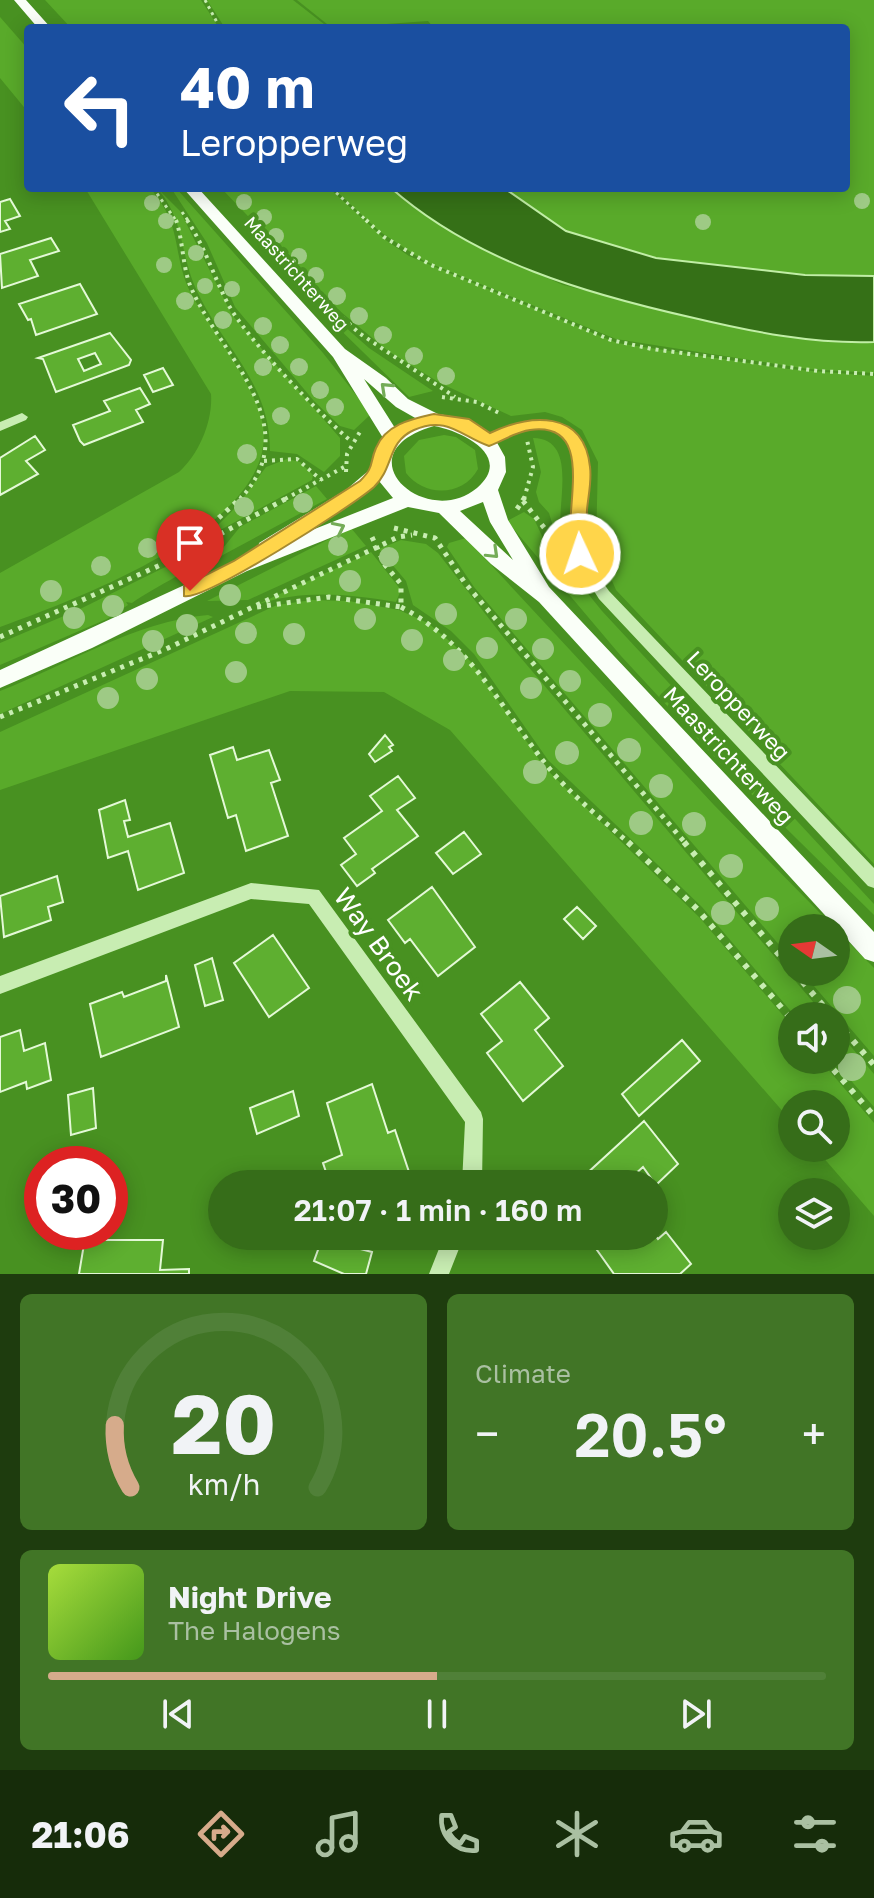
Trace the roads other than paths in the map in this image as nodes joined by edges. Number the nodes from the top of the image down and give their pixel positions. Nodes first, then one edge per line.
1 (20, 0) edge
2 (41, 24) edge
3 (194, 192) edge
4 (339, 353) junction
5 (22, 417) dead end
6 (434, 420) junction
7 (0, 427) edge
8 (391, 437) junction
9 (489, 440) junction
10 (381, 470) junction
11 (488, 488) junction
12 (407, 500) junction
13 (444, 507) junction
14 (240, 566) junction
15 (546, 596) junction
16 (0, 679) edge
17 (874, 880) edge
18 (874, 950) edge
19 (0, 985) edge
20 (472, 1170) edge
21 (448, 1250) edge
22 (439, 1274) edge

1 - 2 main road
3 - 4 main road, Maastrichterweg
6 -> 4 main road, Maastrichterweg
4 - 8 main road, Maastrichterweg
5 - 7 street
6 - 8 main road
6 - 9 main road
8 - 10 main road
9 - 11 main road
9 - 17 street, Leropperweg
10 - 12 main road
10 - 14 main road
11 - 13 main road
11 - 15 main road, Maastrichterweg
12 - 13 main road
14 -> 12 main road
13 -> 15 main road, Maastrichterweg
14 - 16 main road
15 - 18 main road, Maastrichterweg
19 - 20 street, Way Broek
21 - 22 street

